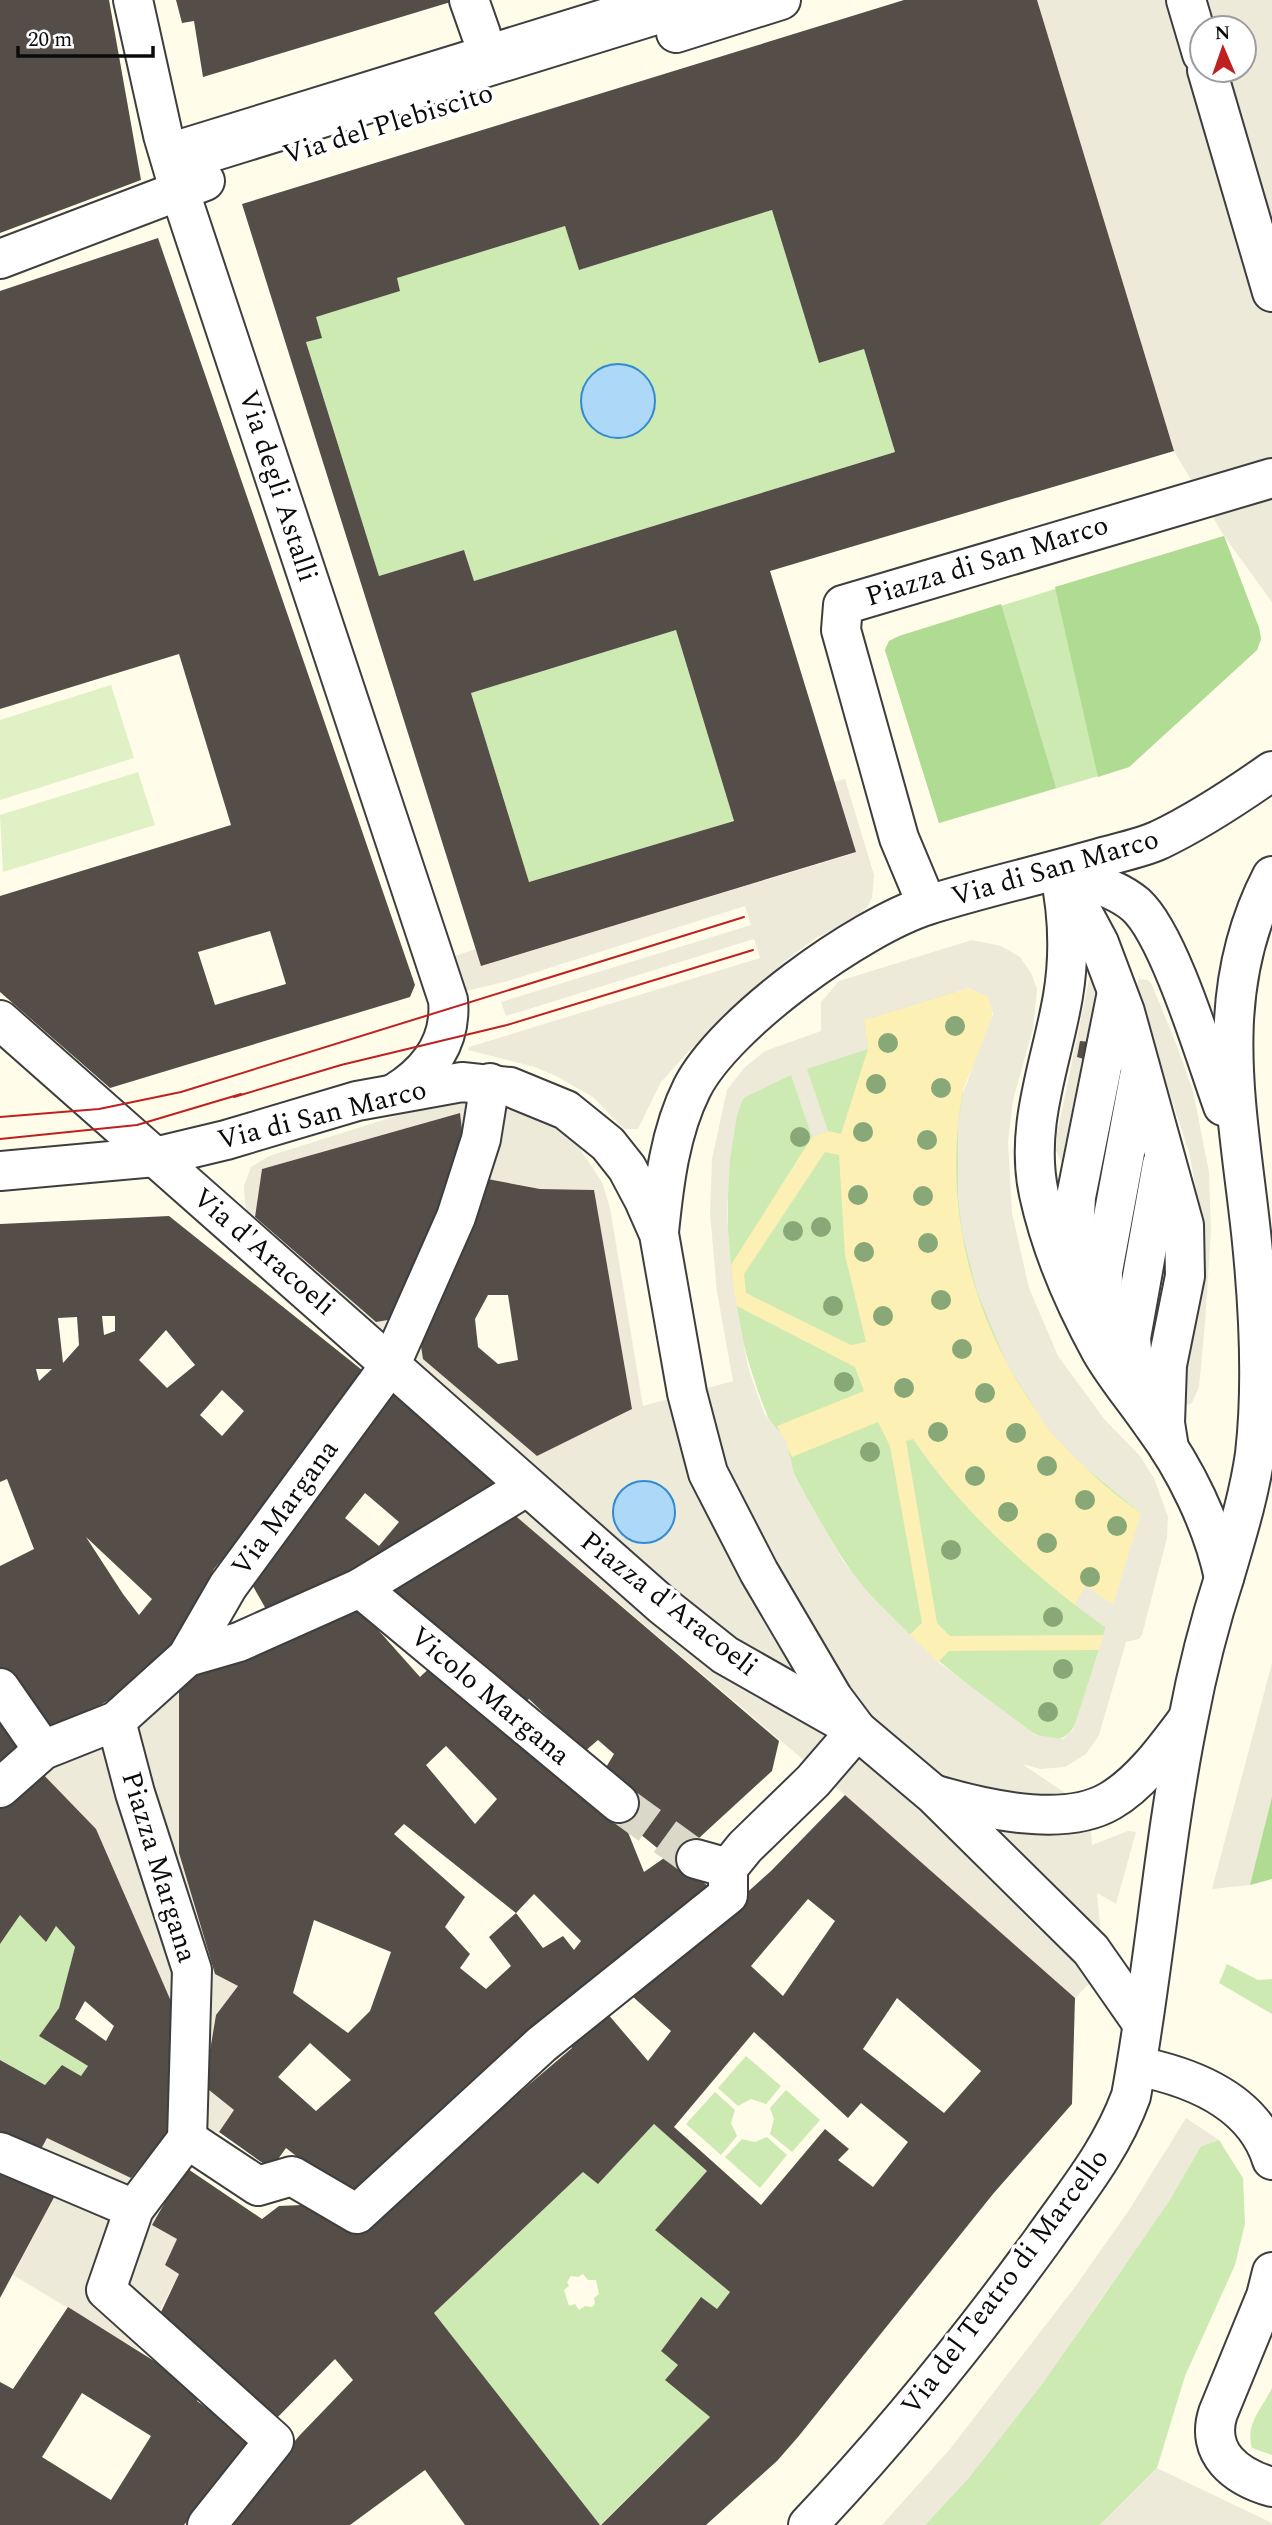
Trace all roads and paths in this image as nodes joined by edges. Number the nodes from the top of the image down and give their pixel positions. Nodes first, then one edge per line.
1 (133, 0) edge
2 (595, 0) edge
3 (665, 0) edge
4 (704, 0) edge
5 (781, 0) edge
6 (475, 17) edge
7 (1211, 84) edge
8 (163, 135) junction
9 (180, 189) junction
10 (0, 259) edge
11 (1272, 292) edge
12 (1272, 478) edge
13 (1272, 771) edge
14 (1059, 870) junction
15 (1272, 876) edge
16 (927, 905) junction
17 (1117, 992) junction
18 (0, 1020) edge
19 (1141, 1063) junction
20 (490, 1083) junction
21 (392, 1094) junction
22 (1162, 1145) junction
23 (1239, 1151) junction
24 (155, 1157) junction
25 (0, 1171) edge
26 (659, 1234) junction
27 (1074, 1296) junction
28 (1102, 1351) junction
29 (391, 1364) junction
30 (1137, 1404) junction
31 (1170, 1450) junction
32 (526, 1487) junction
33 (1224, 1578) junction
34 (360, 1588) junction
35 (187, 1657) junction
36 (0, 1688) edge
37 (1188, 1719) junction
38 (116, 1721) junction
39 (857, 1730) junction
40 (43, 1750) junction
41 (0, 1788) edge
42 (934, 1795) junction
43 (619, 1803) tunnel mouth
44 (1142, 2023) junction
45 (1137, 2066) junction
46 (187, 2139) junction
47 (0, 2152) edge
48 (1272, 2160) edge
49 (134, 2209) junction
50 (1272, 2272) edge
51 (1272, 2487) edge
52 (207, 2525) edge
53 (808, 2525) edge

1 - 8 street, Via degli Astalli
2 - 6 street, Via del Plebiscito
3 - 4 street
5 - 9 street, Via del Plebiscito
6 - 8 street, Via del Plebiscito
7 - 11 street
8 - 9 street, Via degli Astalli
9 - 10 street, Via del Plebiscito
9 - 21 street, Via degli Astalli
12 - 16 street, Piazza di San Marco
13 - 14 street, Via di San Marco
14 - 16 street, Via di San Marco
14 - 17 street
14 - 23 street, Via del Teatro di Marcello
14 - 27 street
15 - 23 street, Via del Teatro di Marcello
16 - 26 street, Via di San Marco
17 - 19 street
17 - 27 street
18 - 24 street, Via d'Aracoeli
19 - 22 street
19 - 28 street
20 - 21 street, Via di San Marco
20 - 26 street, Via di San Marco
20 - 29 street, Via Margana
21 - 24 street, Via di San Marco
22 - 30 street
22 - 31 street
23 - 33 street, Via del Teatro di Marcello
24 - 25 street, Via di San Marco
24 - 29 street, Via d'Aracoeli
26 - 39 street, Piazza d'Aracoeli
27 - 28 street
28 - 30 street
29 - 32 street, Via d'Aracoeli
29 - 35 street, Via Margana
30 - 31 street
31 - 33 street
32 - 34 street
32 - 39 street, Piazza d'Aracoeli
33 - 37 street, Via del Teatro di Marcello
34 - 35 street
34 - 43 street, Vicolo Margana
35 - 38 street
36 - 40 street
37 - 42 street, Via del Teatro di Marcello
37 - 44 street, Via del Teatro di Marcello
38 - 40 street
38 - 46 street, Piazza Margana
39 - 42 street, Piazza d'Aracoeli
39 - 46 street
40 - 41 street
42 - 44 street, Piazza d'Aracoeli
44 - 45 street, Via del Teatro di Marcello
45 - 48 street
45 - 53 street, Via del Teatro di Marcello
46 - 49 street
47 - 49 street
49 - 52 street
50 - 51 street

